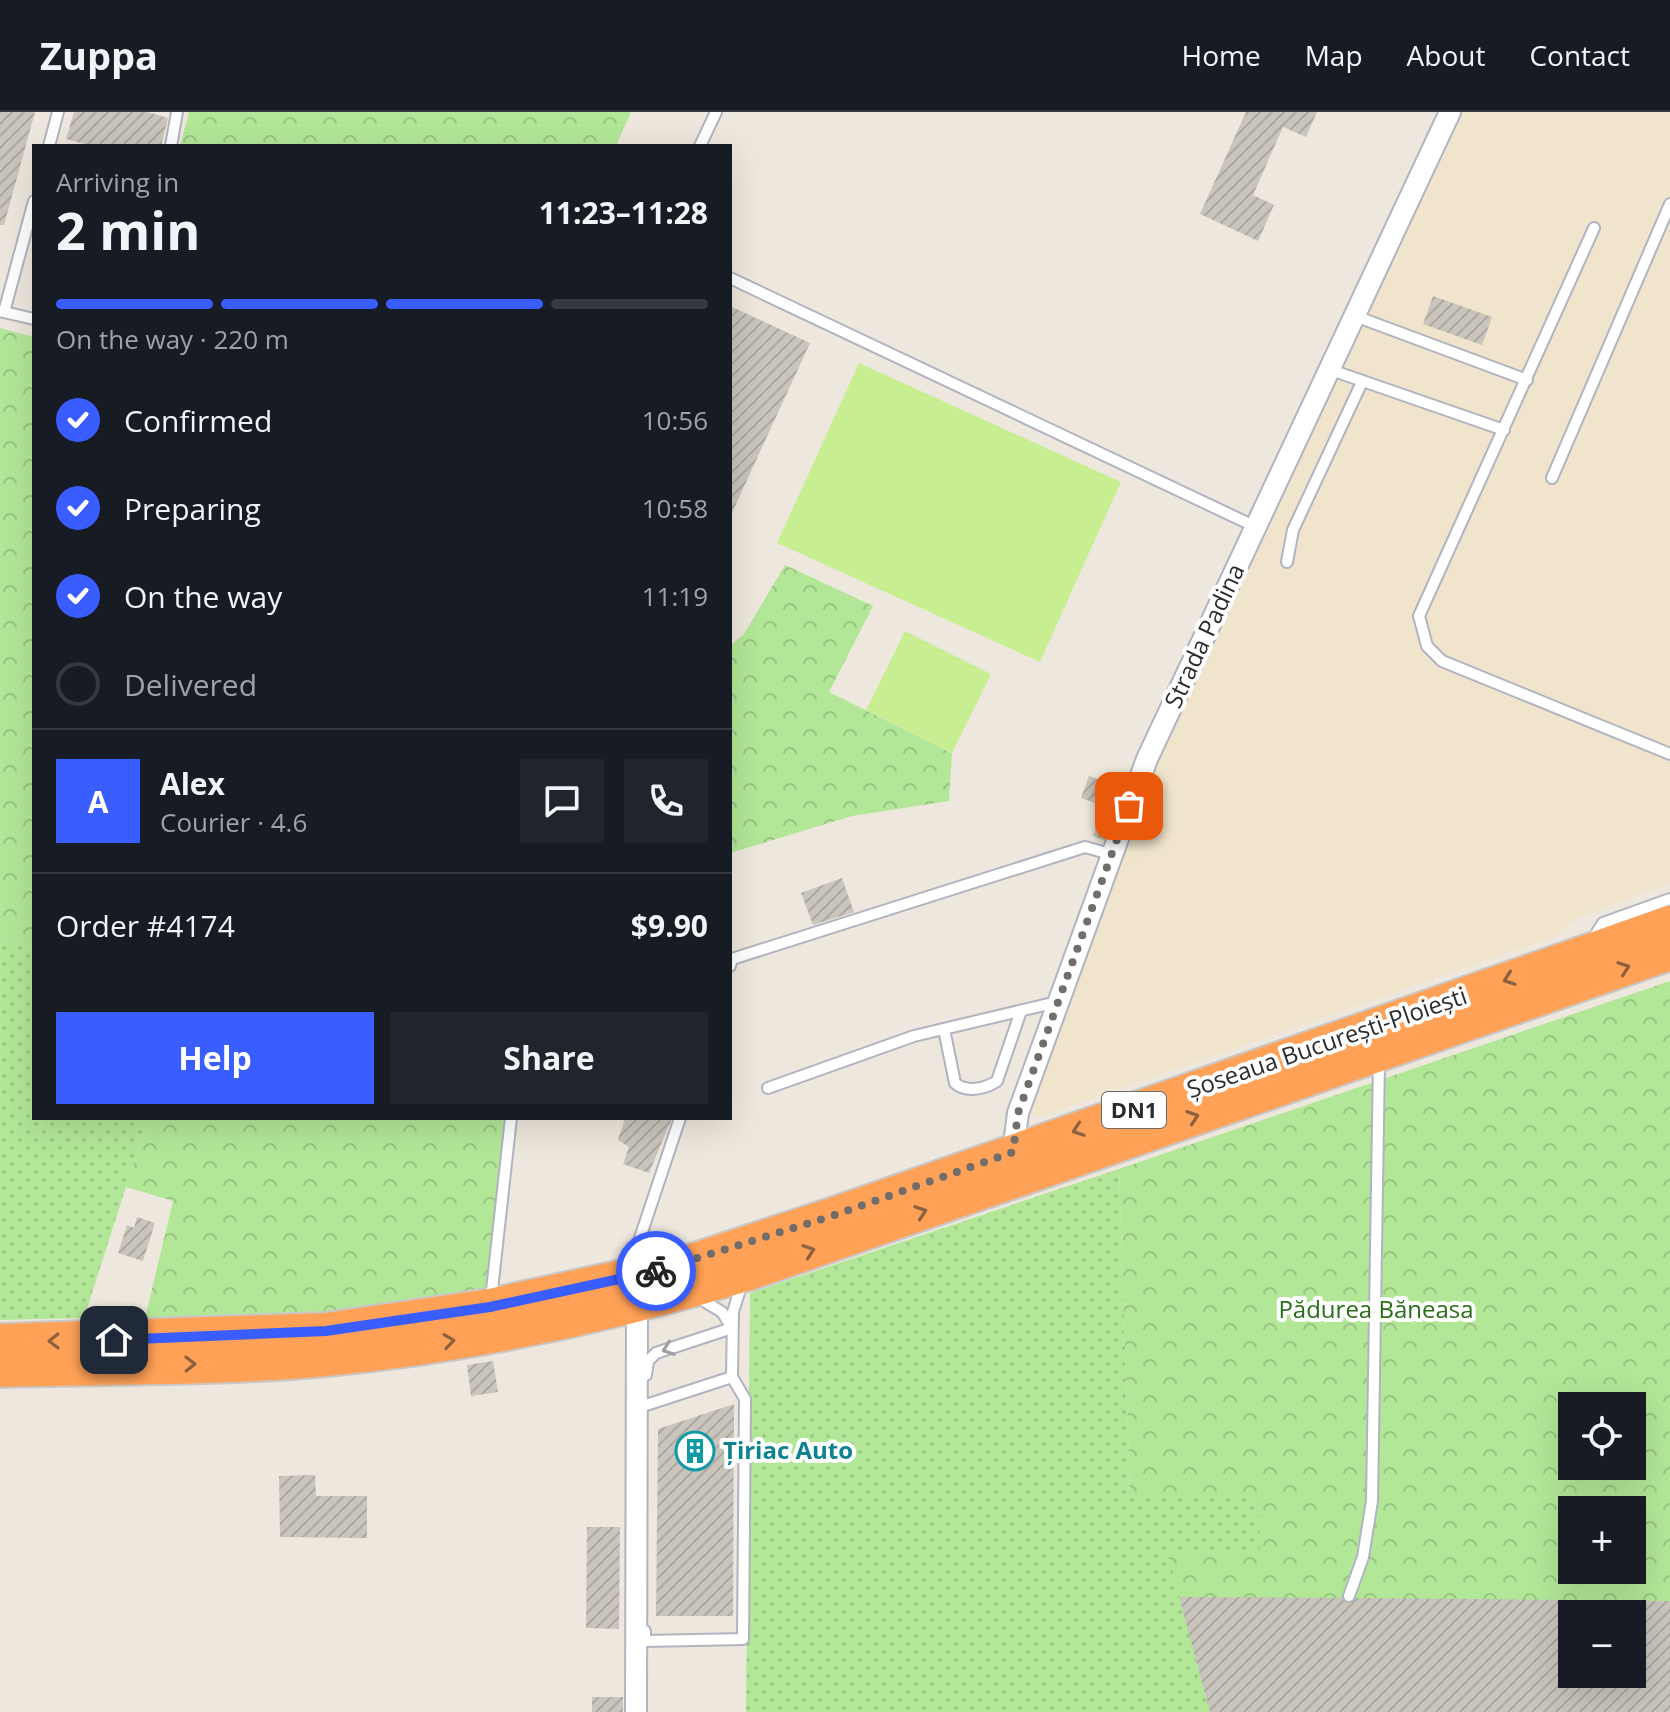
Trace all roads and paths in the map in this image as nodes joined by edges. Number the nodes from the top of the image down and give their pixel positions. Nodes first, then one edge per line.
1 (58, 112) edge
2 (177, 112) edge
3 (716, 112) edge
4 (1450, 112) edge
5 (50, 144) edge
6 (171, 144) edge
7 (701, 144) edge
8 (1670, 204) edge
9 (32, 208) edge
10 (1594, 228) dead end
11 (732, 279) edge
12 (2, 311) edge
13 (1355, 316) junction
14 (32, 318) edge
15 (1331, 370) junction
16 (1527, 380) junction
17 (1362, 382) junction
18 (1504, 430) junction
19 (1552, 478) dead end
20 (1256, 527) junction
21 (1287, 562) dead end
22 (1670, 754) edge
23 (1110, 854) junction
24 (1670, 899) edge
25 (1670, 924) edge
26 (1670, 952) edge
27 (1583, 954) junction
28 (732, 962) edge
29 (1057, 1002) junction
30 (1021, 1011) junction
31 (944, 1029) junction
32 (1379, 1052) junction
33 (768, 1088) dead end
34 (511, 1120) edge
35 (679, 1120) edge
36 (1013, 1152) junction
37 (749, 1272) junction
38 (631, 1291) junction
39 (682, 1292) junction
40 (490, 1307) junction
41 (732, 1328) junction
42 (0, 1342) edge
43 (0, 1369) edge
44 (732, 1377) junction
45 (646, 1405) junction
46 (1349, 1596) dead end
47 (636, 1712) edge

1 - 5 lane
2 - 6 lane
3 - 7 lane
4 - 13 street, Strada Padina
8 - 19 lane
9 - 12 lane
10 - 16 lane
11 - 20 lane
12 - 14 lane
13 - 15 street, Strada Padina
13 - 16 lane
15 - 17 lane
15 - 20 street, Strada Padina
16 - 18 lane
17 - 18 lane
17 - 21 lane
18 - 22 lane
20 - 23 street, Strada Padina
23 - 28 lane
23 - 29 street, Strada Padina
24 - 27 lane
25 - 27 highway, Șoseaua București-Ploiești / DN1
32 -> 26 highway, Șoseaua București-Ploiești / DN1
27 -> 36 highway, Șoseaua București-Ploiești / DN1
29 - 30 lane
29 - 36 street, Strada Padina
30 - 31 lane
30 - 31 lane
31 - 33 lane
37 -> 32 highway, Șoseaua București-Ploiești / DN1
32 - 46 lane
34 - 40 lane
35 - 38 lane
36 - 38 highway, Șoseaua București-Ploiești / DN1
37 - 39 highway, Șoseaua București-Ploiești / DN1
37 - 41 lane
38 - 39 highway, Șoseaua București-Ploiești / DN1
38 - 40 highway, Șoseaua București-Ploiești / DN1
43 -> 38 highway, Șoseaua București-Ploiești / DN1
38 - 47 street
39 - 41 lane
40 -> 42 highway, Șoseaua București-Ploiești / DN1
41 - 44 lane
41 -> 45 lane
44 - 45 lane
44 - 45 lane

